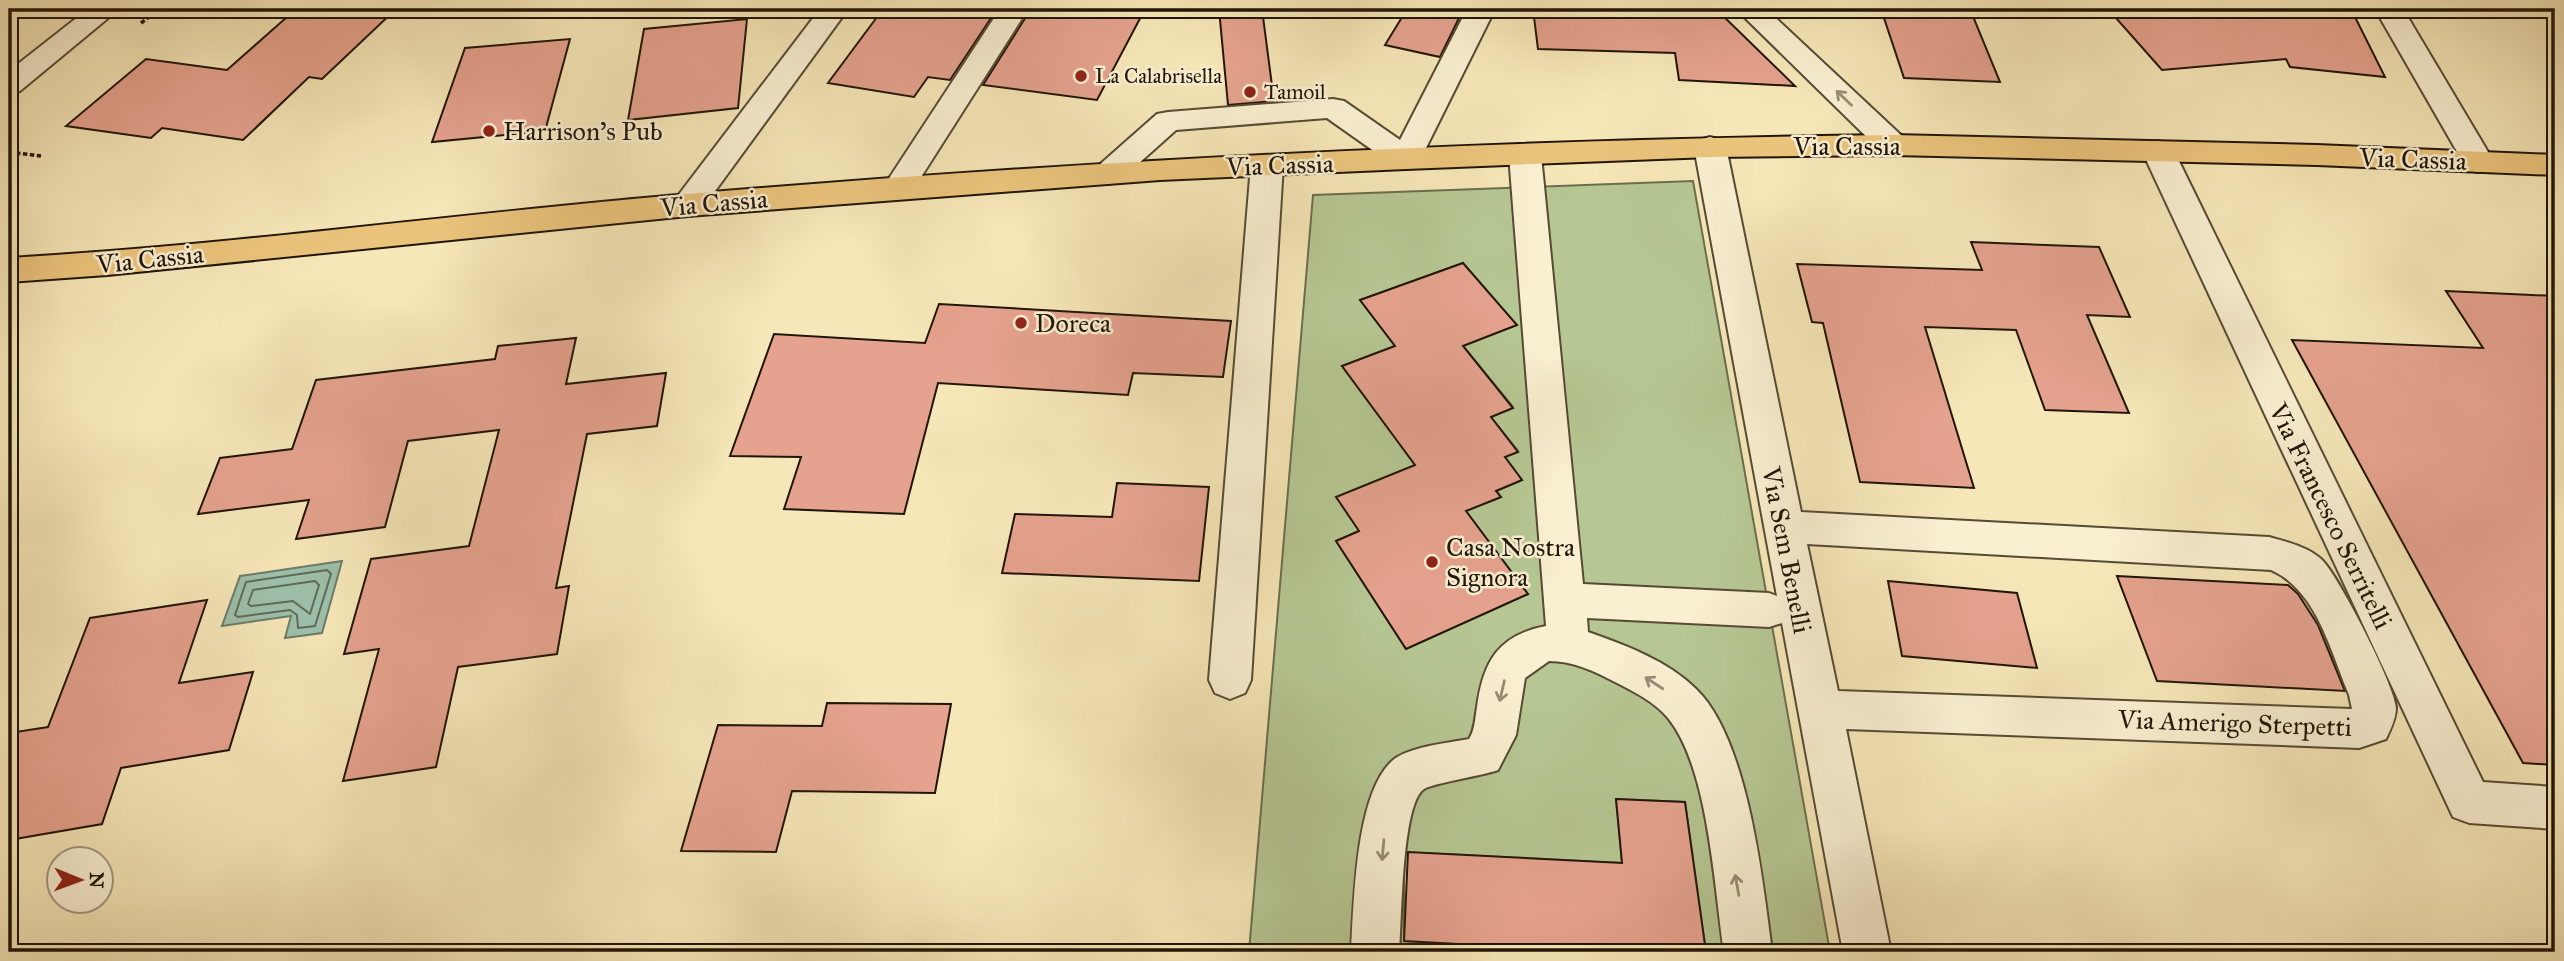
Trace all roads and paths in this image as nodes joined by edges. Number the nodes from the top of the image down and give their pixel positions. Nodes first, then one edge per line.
1 (105, 9) edge
2 (835, 9) edge
3 (1014, 9) edge
4 (1481, 9) edge
5 (1750, 9) edge
6 (2389, 9) edge
7 (9, 85) edge
8 (1893, 145) junction
9 (1710, 147) junction
10 (2158, 151) junction
11 (9, 152) edge
12 (1525, 155) junction
13 (41, 156) dead end
14 (1406, 159) junction
15 (2479, 162) junction
16 (1267, 165) junction
17 (2555, 165) edge
18 (1108, 174) junction
19 (898, 189) junction
20 (688, 205) junction
21 (9, 270) edge
22 (1783, 527) junction
23 (1769, 610) dead end
24 (1565, 621) junction
25 (1230, 680) dead end
26 (1819, 709) junction
27 (2555, 808) edge
28 (1375, 952) edge
29 (1748, 952) edge
30 (1867, 952) edge

1 - 7 street
2 - 20 street
3 - 19 street
4 - 14 street
8 -> 5 street
6 - 15 street
8 - 9 main road, Via Cassia
8 - 10 main road, Via Cassia
9 - 12 main road, Via Cassia
9 - 22 street, Via Sem Benelli
10 - 15 main road, Via Cassia
10 - 27 street, Via Francesco Serritelli
11 - 13 path
12 - 14 main road, Via Cassia
12 - 24 street
14 - 16 main road, Via Cassia
14 - 18 street
15 - 17 main road, Via Cassia
16 - 18 main road, Via Cassia
16 - 25 street
18 - 19 main road, Via Cassia
19 - 20 main road, Via Cassia
20 - 21 main road, Via Cassia
22 - 26 street, Via Sem Benelli
22 - 26 street, Via Amerigo Sterpetti
23 - 24 street
24 -> 28 street
29 -> 24 street
26 - 30 street, Via Sem Benelli

